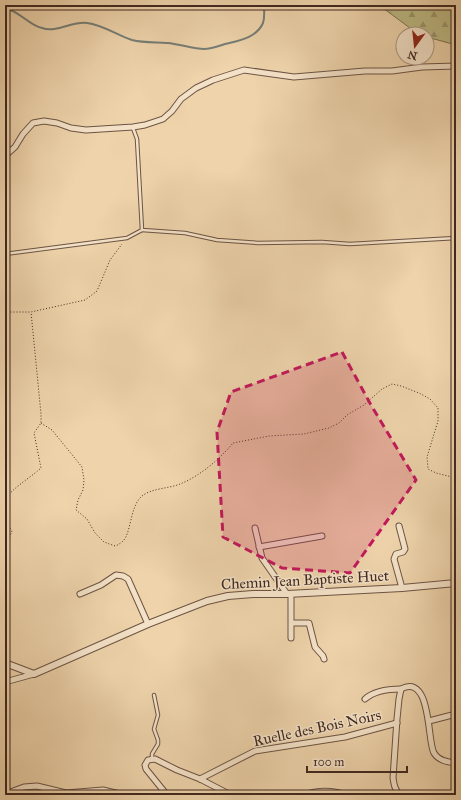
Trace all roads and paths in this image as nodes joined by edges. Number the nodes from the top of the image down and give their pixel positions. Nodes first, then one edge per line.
1 (456, 66) edge
2 (133, 127) junction
3 (5, 156) edge
4 (5, 228) edge
5 (142, 230) junction
6 (5, 234) edge
7 (127, 238) junction
8 (456, 238) edge
9 (5, 254) edge
10 (31, 312) junction
11 (5, 314) edge
12 (41, 422) junction
13 (456, 478) edge
14 (5, 499) edge
15 (5, 520) edge
16 (399, 526) dead end
17 (255, 528) dead end
18 (322, 536) dead end
19 (5, 542) edge
20 (259, 547) junction
21 (456, 583) edge
22 (402, 588) junction
23 (80, 594) dead end
24 (289, 594) junction
25 (292, 623) junction
26 (148, 624) junction
27 (292, 638) dead end
28 (324, 659) dead end
29 (5, 663) edge
30 (34, 674) junction
31 (5, 682) edge
32 (402, 689) junction
33 (154, 695) dead end
34 (365, 699) dead end
35 (456, 714) edge
36 (429, 721) junction
37 (397, 723) junction
38 (152, 759) junction
39 (456, 763) edge
40 (200, 780) junction
41 (5, 794) edge
42 (117, 794) edge
43 (124, 795) edge
44 (168, 795) edge
45 (231, 795) edge
46 (304, 795) edge
47 (346, 795) edge
48 (400, 795) edge

1 - 2 street
2 - 3 street
2 - 5 lane
4 - 6 street
5 - 7 lane
5 - 8 lane
7 - 9 lane
7 - 10 path
10 - 11 path
10 - 12 path
12 - 13 path
12 - 14 path
15 - 19 path
16 - 22 street
17 - 20 street
18 - 20 street
20 - 24 street
21 - 22 street, Chemin Jean Baptiste Huet
22 - 24 street, Chemin Jean Baptiste Huet
23 - 26 street
24 - 25 street
24 - 26 street, Chemin Jean Baptiste Huet
25 - 27 street
25 - 28 street
26 - 30 street, Chemin Jean Baptiste Huet
29 - 30 street
30 - 31 street
32 - 34 street
32 - 36 street
32 - 37 street
33 - 38 lane
35 - 36 street
36 - 39 street
37 - 40 street, Ruelle des Bois Noirs
37 - 48 street
38 - 40 street
38 - 44 street
40 - 45 street
41 - 42 street
42 - 43 street
46 - 47 street

